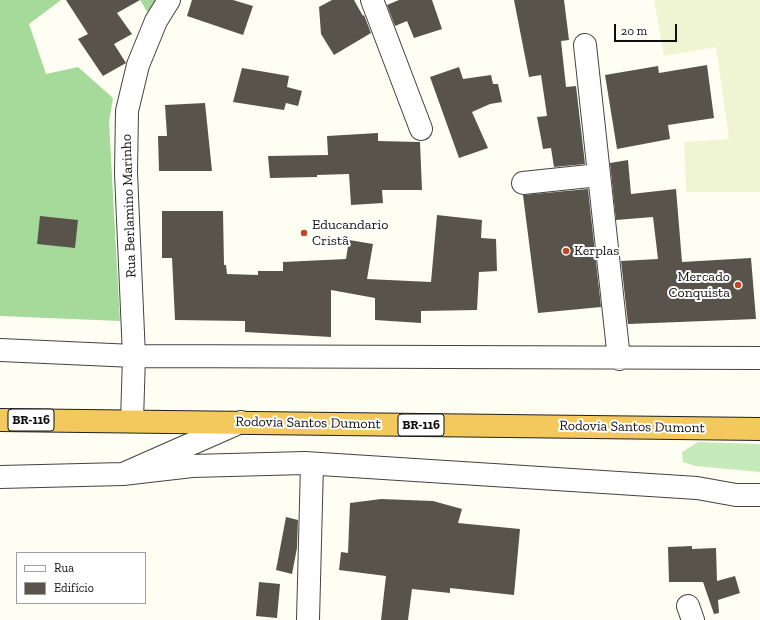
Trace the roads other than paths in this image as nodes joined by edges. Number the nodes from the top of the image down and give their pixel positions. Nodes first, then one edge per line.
1 (169, 0) edge
2 (372, 0) edge
3 (585, 45) dead end
4 (421, 129) dead end
5 (599, 175) junction
6 (523, 183) dead end
7 (0, 350) edge
8 (134, 356) junction
9 (619, 358) junction
10 (760, 358) edge
11 (0, 420) edge
12 (132, 421) junction
13 (241, 422) junction
14 (760, 429) edge
15 (312, 464) junction
16 (123, 474) junction
17 (0, 477) edge
18 (760, 495) edge
19 (308, 620) edge

1 - 8 street, Rua Berlamino Marinho
2 - 4 street
3 - 5 street
5 - 6 street
5 - 9 street
7 - 8 street
8 - 9 street
8 - 12 street, Rua Berlamino Marinho
9 - 10 street
11 - 12 highway, Rodovia Santos Dumont / BR-116
12 - 13 highway, Rodovia Santos Dumont / BR-116
13 - 14 highway, Rodovia Santos Dumont / BR-116
13 - 16 street
15 - 16 street
15 - 18 street
15 - 19 street
16 - 17 street

